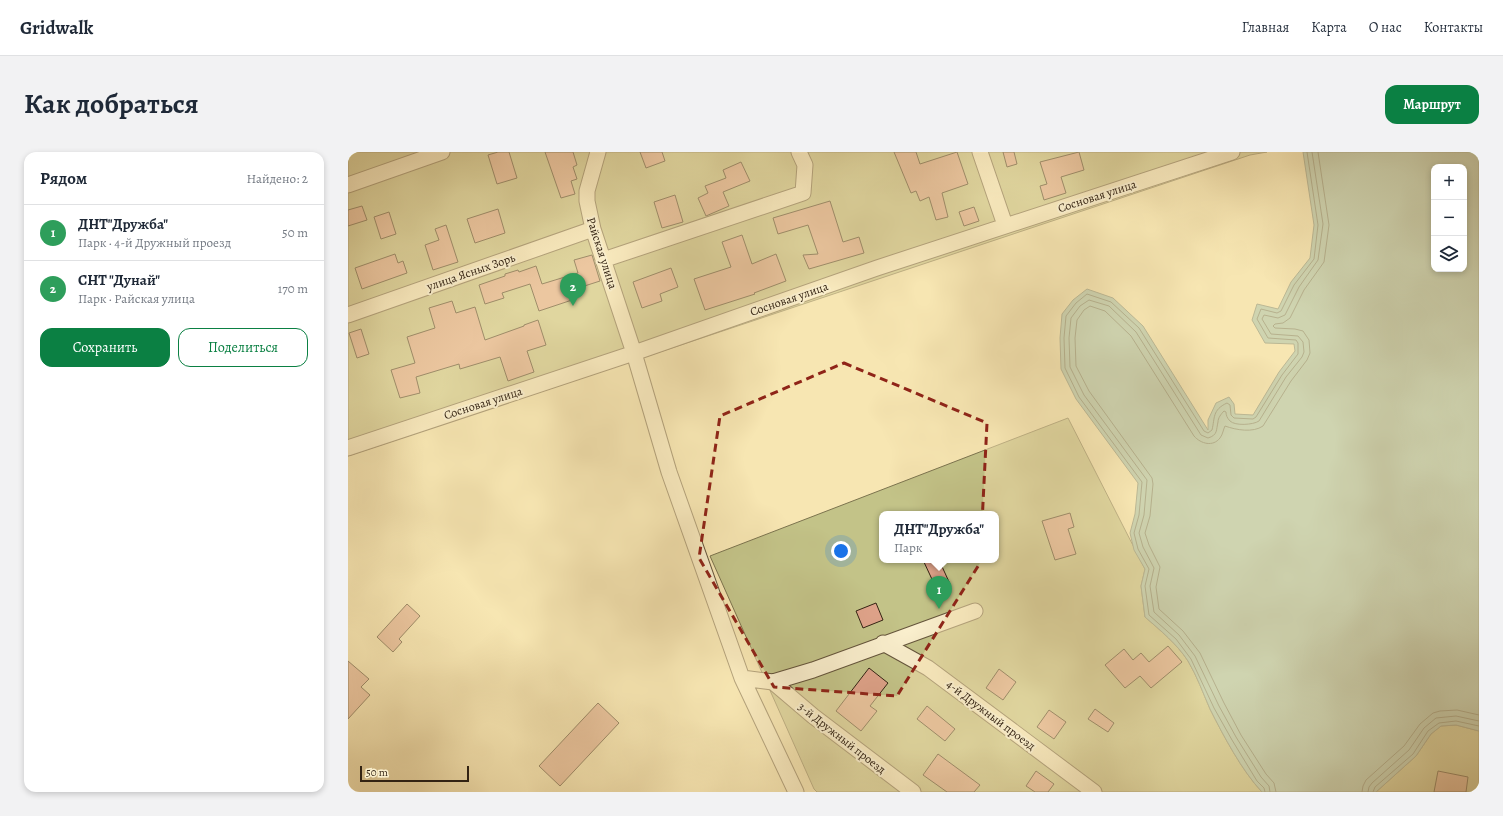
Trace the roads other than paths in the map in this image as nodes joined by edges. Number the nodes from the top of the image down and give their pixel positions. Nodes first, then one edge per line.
1 (442, 152) edge
2 (598, 152) edge
3 (799, 152) edge
4 (980, 152) edge
5 (1232, 152) edge
6 (348, 184) edge
7 (1005, 225) junction
8 (593, 229) junction
9 (603, 260) junction
10 (348, 315) edge
11 (634, 353) junction
12 (348, 448) edge
13 (975, 611) dead end
14 (883, 643) junction
15 (742, 678) junction
16 (773, 682) junction
17 (796, 792) edge
18 (913, 792) edge
19 (1094, 792) edge

1 - 6 street
2 - 8 street, Райская улица
3 - 9 street
4 - 7 street
5 - 7 street, Сосновая улица
7 - 11 street, Сосновая улица
8 - 9 street, Райская улица
8 - 10 street, улица Ясных Зорь
9 - 11 street, Райская улица
11 - 12 street, Сосновая улица
11 - 15 street, Райская улица
13 - 14 street
14 - 16 street
14 - 19 street, 4-й Дружный проезд
15 - 16 street
15 - 17 street, Райская улица
16 - 18 street, 3-й Дружный проезд

